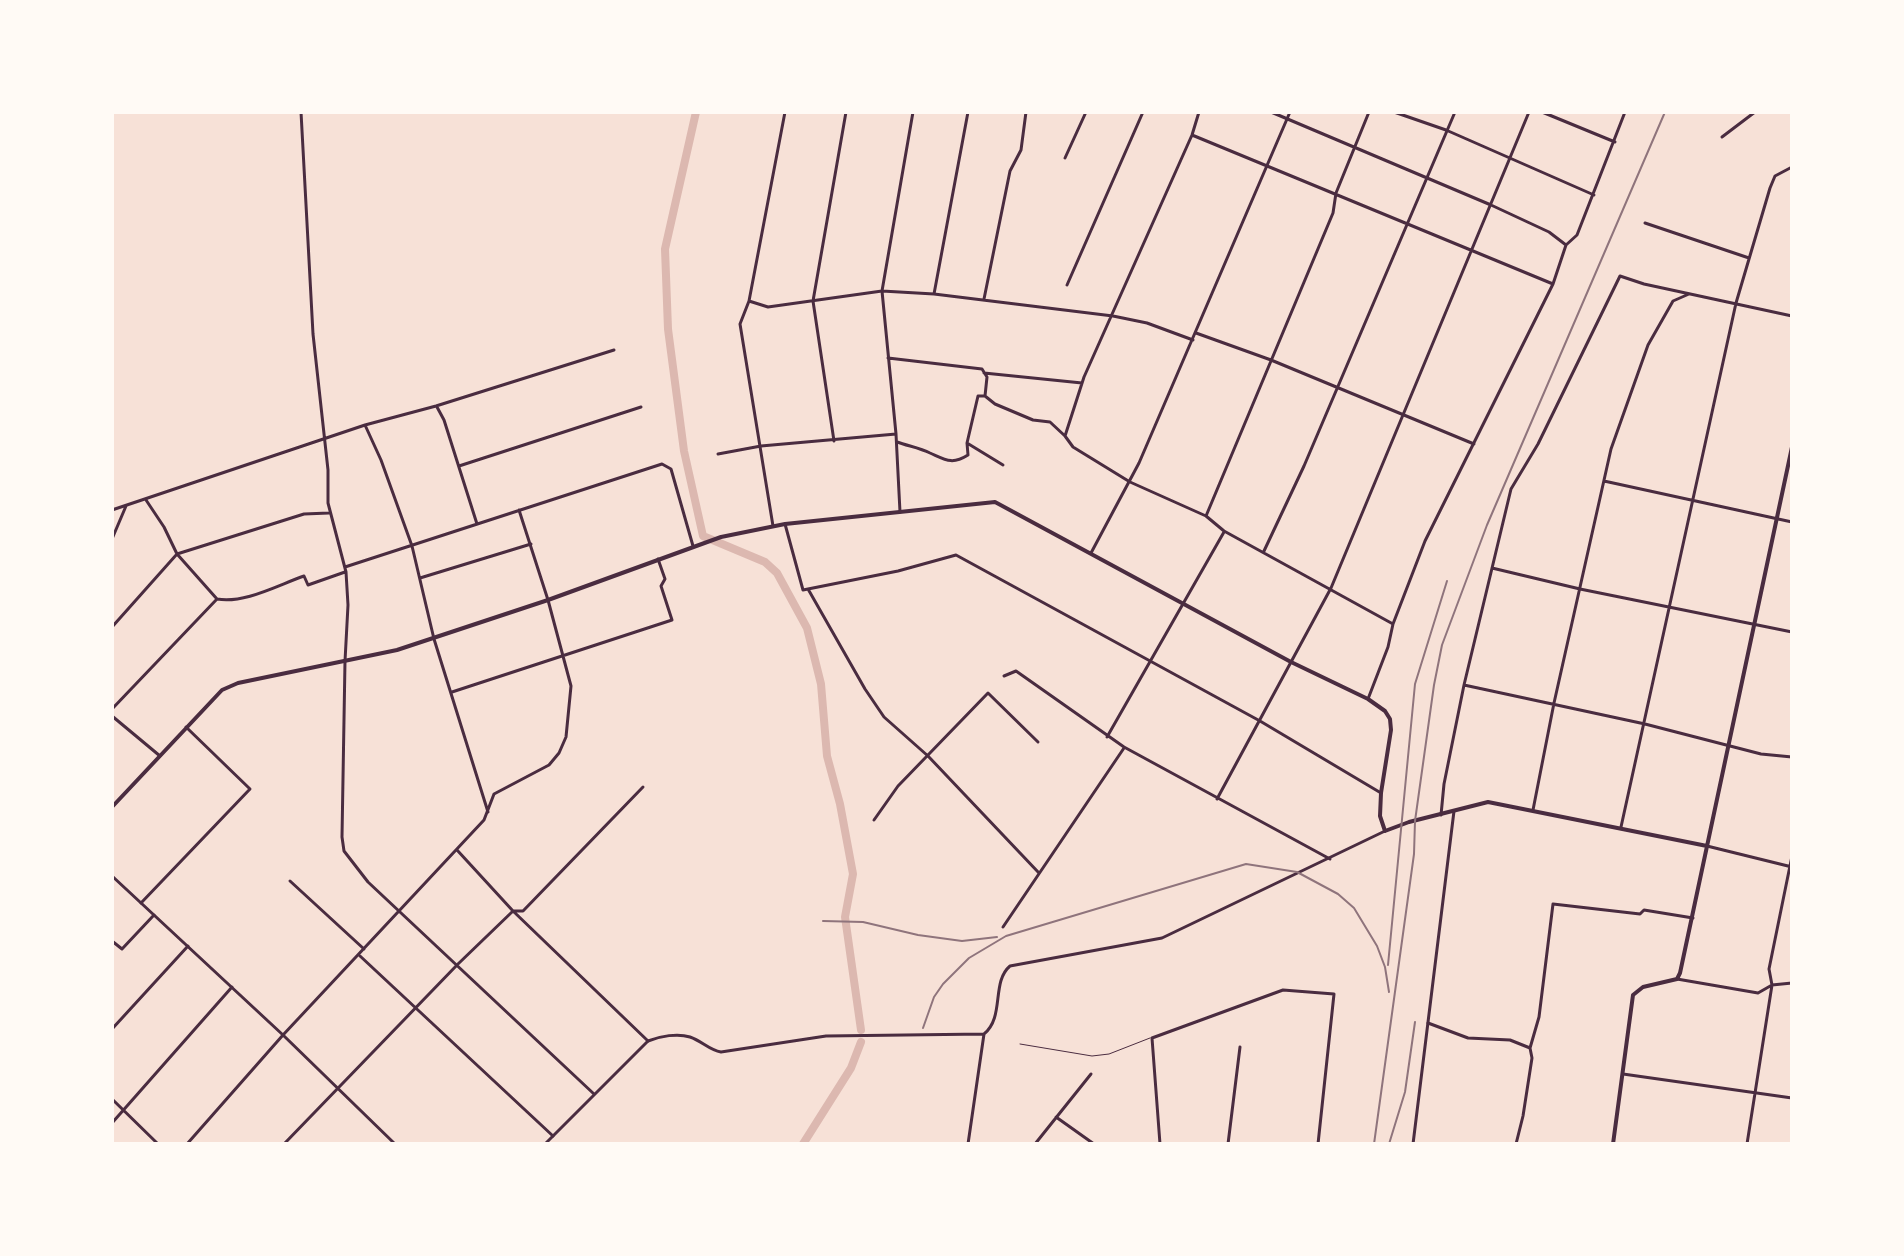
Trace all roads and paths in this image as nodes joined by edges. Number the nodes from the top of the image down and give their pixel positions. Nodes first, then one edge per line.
1 (301, 112) edge
2 (785, 112) edge
3 (846, 112) edge
4 (913, 112) edge
5 (968, 112) edge
6 (1026, 112) edge
7 (1086, 112) edge
8 (1143, 112) edge
9 (1199, 112) edge
10 (1271, 112) edge
11 (1290, 112) edge
12 (1369, 112) edge
13 (1394, 112) edge
14 (1455, 112) edge
15 (1529, 112) edge
16 (1542, 112) edge
17 (1625, 112) edge
18 (1755, 112) edge
19 (1287, 119) junction
20 (1446, 130) junction
21 (1192, 135) junction
22 (1722, 137) dead end
23 (1615, 142) junction
24 (1355, 148) junction
25 (1065, 158) dead end
26 (1510, 158) junction
27 (1268, 164) junction
28 (1792, 167) edge
29 (1425, 177) junction
30 (1336, 193) junction
31 (1594, 195) junction
32 (1491, 205) junction
33 (1645, 223) dead end
34 (1405, 224) junction
35 (1566, 245) junction
36 (1471, 250) junction
37 (1749, 258) junction
38 (1553, 284) junction
39 (1067, 285) dead end
40 (882, 291) junction
41 (934, 294) junction
42 (1690, 294) junction
43 (984, 299) junction
44 (749, 301) junction
45 (813, 301) junction
46 (1736, 303) junction
47 (1113, 316) junction
48 (1792, 316) edge
49 (1196, 333) junction
50 (1193, 340) junction
51 (614, 350) dead end
52 (888, 358) junction
53 (1271, 360) junction
54 (984, 373) junction
55 (1082, 383) junction
56 (1337, 388) junction
57 (985, 396) junction
58 (436, 406) junction
59 (641, 407) dead end
60 (1404, 414) junction
61 (365, 425) junction
62 (896, 434) junction
63 (1065, 436) junction
64 (324, 439) junction
65 (834, 441) junction
66 (897, 442) junction
67 (967, 443) junction
68 (1474, 444) junction
69 (761, 446) junction
70 (1792, 447) edge
71 (718, 454) dead end
72 (1003, 465) dead end
73 (459, 466) junction
74 (1604, 481) junction
75 (1130, 482) junction
76 (1692, 498) junction
77 (146, 500) junction
78 (126, 506) junction
79 (112, 510) edge
80 (519, 510) junction
81 (900, 512) junction
82 (329, 513) junction
83 (1206, 516) junction
84 (1778, 519) junction
85 (1792, 522) edge
86 (477, 524) junction
87 (785, 524) junction
88 (773, 526) junction
89 (1224, 531) junction
90 (112, 539) edge
91 (531, 544) junction
92 (412, 546) junction
93 (693, 546) junction
94 (1264, 551) junction
95 (1091, 553) junction
96 (177, 554) junction
97 (658, 559) junction
98 (1492, 568) junction
99 (345, 569) junction
100 (420, 578) junction
101 (1331, 588) junction
102 (808, 589) junction
103 (1580, 589) junction
104 (217, 599) junction
105 (548, 600) junction
106 (1184, 604) junction
107 (1671, 607) junction
108 (1393, 624) junction
109 (1754, 625) junction
110 (112, 627) edge
111 (1792, 632) edge
112 (434, 639) junction
113 (565, 655) junction
114 (345, 661) junction
115 (1152, 661) junction
116 (1291, 662) junction
117 (1004, 676) dead end
118 (1464, 685) junction
119 (452, 692) junction
120 (1368, 699) junction
121 (1554, 703) junction
122 (112, 709) edge
123 (112, 716) edge
124 (1260, 721) junction
125 (1645, 724) junction
126 (186, 727) junction
127 (1107, 737) junction
128 (1038, 742) dead end
129 (1730, 744) junction
130 (1124, 747) junction
131 (160, 756) junction
132 (928, 756) junction
133 (1792, 757) edge
134 (643, 787) dead end
135 (1381, 793) junction
136 (1217, 799) junction
137 (112, 807) edge
138 (1533, 810) junction
139 (1454, 811) junction
140 (488, 812) junction
141 (1441, 815) junction
142 (874, 820) dead end
143 (1621, 827) junction
144 (1385, 831) junction
145 (1707, 846) junction
146 (457, 850) junction
147 (1792, 856) edge
148 (1330, 859) junction
149 (1791, 867) edge
150 (1039, 873) junction
151 (112, 876) edge
152 (290, 881) dead end
153 (141, 903) junction
154 (399, 911) junction
155 (513, 911) junction
156 (154, 915) junction
157 (1693, 918) junction
158 (1003, 927) dead end
159 (112, 941) edge
160 (188, 946) junction
161 (364, 949) junction
162 (359, 955) junction
163 (458, 964) junction
164 (1677, 979) junction
165 (1792, 983) edge
166 (1772, 985) junction
167 (232, 987) junction
168 (416, 1007) junction
169 (1428, 1023) junction
170 (112, 1029) edge
171 (984, 1034) junction
172 (283, 1035) junction
173 (1152, 1038) junction
174 (648, 1041) junction
175 (1020, 1044) dead end
176 (1240, 1047) dead end
177 (1530, 1048) junction
178 (1091, 1074) dead end
179 (1623, 1074) junction
180 (337, 1088) junction
181 (1754, 1092) junction
182 (594, 1094) junction
183 (1792, 1098) edge
184 (112, 1099) edge
185 (124, 1110) junction
186 (1056, 1117) junction
187 (112, 1123) edge
188 (553, 1136) junction
189 (158, 1144) edge
190 (187, 1144) edge
191 (284, 1144) edge
192 (395, 1144) edge
193 (545, 1144) edge
194 (968, 1144) edge
195 (1035, 1144) edge
196 (1094, 1144) edge
197 (1160, 1144) edge
198 (1228, 1144) edge
199 (1318, 1144) edge
200 (1413, 1144) edge
201 (1516, 1144) edge
202 (1613, 1144) edge
203 (1747, 1144) edge

1 - 64 street
2 - 44 street
3 - 45 street
4 - 40 street
5 - 41 street
6 - 43 street
7 - 25 street
8 - 39 street
9 - 21 street
10 - 19 street
11 - 19 street
12 - 24 street
13 - 20 street
14 - 20 street
15 - 26 street
16 - 23 street
17 - 23 street
18 - 22 street
19 - 24 street
19 - 27 street
20 - 26 street
20 - 29 street
21 - 27 street
21 - 47 street
23 - 31 street
24 - 29 street
24 - 30 street
26 - 31 street
26 - 32 street
27 - 30 street
27 - 49 street
28 - 37 street
29 - 32 street
29 - 34 street
30 - 34 street
30 - 53 street
31 - 35 street
32 - 35 street
32 - 36 street
33 - 37 street
34 - 36 street
34 - 56 street
35 - 38 street
36 - 38 street
36 - 60 street
37 - 46 street
38 - 68 street
40 - 41 street
40 - 45 street
40 - 52 street
41 - 43 street
42 - 46 street
42 - 74 street
42 - 98 street
43 - 47 street
44 - 45 street
44 - 69 street
45 - 65 street
46 - 48 street
46 - 76 street
47 - 50 street
47 - 55 street
49 - 50 street
49 - 53 street
50 - 75 street
51 - 58 street
52 - 54 street
52 - 62 street
53 - 56 street
53 - 83 street
54 - 55 street
54 - 57 street
55 - 63 street
56 - 60 street
56 - 94 street
57 - 63 street
57 - 67 street
58 - 61 street
58 - 73 street
59 - 73 street
60 - 68 street
60 - 101 street
61 - 64 street
61 - 92 street
62 - 65 street
62 - 66 street
63 - 75 street
64 - 77 street
64 - 82 street
65 - 69 street
66 - 67 street
66 - 81 street
67 - 72 street
68 - 108 street
69 - 71 street
69 - 88 street
70 - 84 main road
73 - 86 street
74 - 76 street
74 - 103 street
75 - 83 street
75 - 95 street
76 - 84 street
76 - 107 street
77 - 78 street
77 - 96 street
78 - 79 street
78 - 90 street
80 - 86 street
80 - 91 street
80 - 93 street
81 - 87 main road
81 - 95 main road
82 - 96 street
82 - 99 street
83 - 89 street
84 - 85 street
84 - 109 main road
86 - 92 street
87 - 88 main road
87 - 102 street
88 - 93 main road
89 - 94 street
89 - 106 street
91 - 100 street
91 - 105 street
92 - 99 street
92 - 100 street
93 - 97 main road
94 - 101 street
95 - 106 main road
96 - 104 street
96 - 110 street
97 - 105 main road
97 - 113 street
98 - 103 street
98 - 118 street
99 - 104 street
99 - 114 street
100 - 112 street
101 - 108 street
101 - 116 street
102 - 115 street
102 - 132 street
103 - 107 street
103 - 121 street
104 - 122 street
105 - 112 main road
105 - 113 street
106 - 115 street
106 - 116 main road
107 - 109 street
107 - 125 street
108 - 120 street
109 - 111 street
109 - 129 main road
112 - 114 main road
112 - 119 street
113 - 119 street
113 - 140 street
114 - 126 main road
114 - 154 street
115 - 124 street
115 - 127 street
116 - 120 main road
116 - 124 street
117 - 127 street
118 - 121 street
118 - 141 street
119 - 140 street
120 - 135 main road
121 - 125 street
121 - 138 street
123 - 131 street
124 - 135 street
124 - 136 street
125 - 129 street
125 - 143 street
126 - 131 main road
126 - 153 street
127 - 130 street
128 - 132 street
129 - 133 street
129 - 145 main road
130 - 136 street
130 - 150 street
131 - 137 main road
132 - 142 street
132 - 150 street
134 - 155 street
135 - 144 main road
136 - 148 street
138 - 139 main road
138 - 143 main road
139 - 141 main road
139 - 169 street
140 - 146 street
141 - 144 main road
143 - 145 main road
144 - 148 street
145 - 149 street
145 - 157 main road
146 - 154 street
146 - 155 street
147 - 149 street
148 - 171 street
149 - 166 street
150 - 158 street
151 - 153 street
152 - 161 street
153 - 156 street
154 - 161 street
154 - 163 street
155 - 163 street
155 - 174 street
156 - 159 street
156 - 160 street
157 - 164 main road
157 - 177 street
160 - 167 street
160 - 170 street
161 - 162 street
162 - 168 street
162 - 172 street
163 - 168 street
163 - 182 street
164 - 166 street
164 - 179 main road
165 - 166 street
166 - 181 street
167 - 172 street
167 - 185 street
168 - 180 street
168 - 188 street
169 - 177 street
169 - 200 street
171 - 174 street
171 - 194 street
172 - 180 street
172 - 190 street
173 - 175 lane
173 - 197 street
173 - 199 street
174 - 182 street
176 - 198 street
177 - 201 street
178 - 186 street
179 - 181 street
179 - 202 main road
180 - 191 street
180 - 192 street
181 - 183 street
181 - 203 street
182 - 188 street
184 - 185 street
185 - 187 street
185 - 189 street
186 - 195 street
186 - 196 street
188 - 193 street

